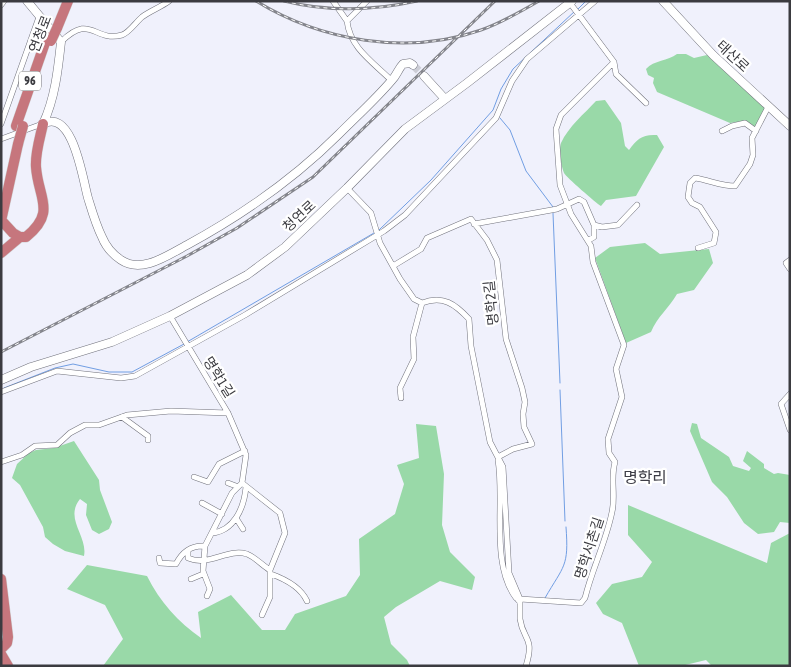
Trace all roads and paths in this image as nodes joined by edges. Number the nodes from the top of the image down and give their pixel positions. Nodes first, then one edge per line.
1 (4, 1) edge
2 (27, 1) edge
3 (62, 1) edge
4 (68, 1) edge
5 (169, 1) edge
6 (332, 1) edge
7 (367, 1) edge
8 (595, 1) edge
9 (663, 1) edge
10 (571, 2) edge
11 (1, 5) edge
12 (579, 14) junction
13 (39, 17) junction
14 (347, 21) junction
15 (54, 25) junction
16 (53, 40) junction
17 (614, 62) junction
18 (413, 65) dead end
19 (424, 76) tunnel mouth
20 (392, 81) junction
21 (445, 99) junction
22 (646, 103) dead end
23 (768, 107) junction
24 (1, 124) edge
25 (42, 124) junction
26 (790, 126) edge
27 (722, 131) dead end
28 (756, 131) junction
29 (1, 139) edge
30 (15, 144) junction
31 (1, 187) edge
32 (348, 188) junction
33 (568, 204) junction
34 (637, 205) dead end
35 (1, 221) edge
36 (474, 224) junction
37 (594, 225) junction
38 (378, 234) junction
39 (20, 237) junction
40 (589, 240) junction
41 (698, 248) dead end
42 (1, 254) edge
43 (790, 260) edge
44 (393, 266) junction
45 (790, 269) edge
46 (422, 304) junction
47 (170, 316) junction
48 (186, 346) junction
49 (1, 380) edge
50 (1, 392) edge
51 (790, 394) edge
52 (401, 398) dead end
53 (228, 412) junction
54 (122, 417) junction
55 (790, 430) edge
56 (148, 440) dead end
57 (245, 451) junction
58 (498, 457) junction
59 (1, 462) edge
60 (194, 478) dead end
61 (228, 483) dead end
62 (244, 485) junction
63 (236, 486) junction
64 (202, 503) dead end
65 (222, 514) junction
66 (236, 518) junction
67 (243, 529) dead end
68 (212, 533) junction
69 (205, 546) junction
70 (188, 550) junction
71 (159, 558) dead end
72 (203, 562) junction
73 (271, 572) junction
74 (203, 574) junction
75 (1, 579) edge
76 (191, 579) dead end
77 (207, 596) dead end
78 (519, 600) junction
79 (307, 601) dead end
80 (262, 615) dead end
81 (1, 649) edge
82 (1, 654) edge
83 (8, 666) edge
84 (526, 666) edge

1 - 11 street
2 - 13 street
3 - 15 highway, 연청로 / 96
4 - 15 highway, 연청로 / 96
5 - 16 street
6 - 14 street
7 - 14 street
8 - 12 street
9 - 23 street, 태산로
10 - 12 street
10 - 21 street, 청연로
12 - 17 street
12 - 38 street
13 - 16 street
13 - 24 street
14 - 20 street
15 - 16 highway, 연청로 / 96, bridge
16 - 25 street
16 - 30 highway, 연청로 / 96
17 - 22 street
17 - 33 street, 명학서촌길
18 - 20 street
19 - 21 street
20 - 25 street
21 - 32 street, 청연로
23 - 26 street, 태산로
23 - 28 street
25 - 29 street
25 - 39 highway
27 - 28 street
28 - 41 street
30 - 31 highway, 연청로 / 96
30 - 35 highway, 연청로 / 96
32 - 38 street
32 - 47 street, 청연로
33 - 36 street
33 - 37 street
33 - 40 street, 명학서촌길
34 - 37 street
35 - 39 highway
36 - 44 street
36 - 58 street, 명학2길
37 - 40 street
38 - 44 street
38 - 48 street
39 - 42 highway
40 - 78 street, 명학서촌길
43 - 45 street
44 - 46 street
46 - 52 street
46 - 58 street, 명학2길
47 - 48 street, 명학1길
47 - 49 street, 청연로
48 - 50 street
48 - 53 street, 명학1길
51 - 55 street
53 - 54 street
53 - 57 street, 명학1길
54 - 56 street
54 - 59 street
57 - 60 street
57 - 62 street, 명학1길
58 - 78 street, 명학2길
61 - 63 street
62 - 63 street
62 - 66 street, 명학1길
62 - 73 street
63 - 65 street
64 - 65 street
65 - 68 street
66 - 67 street
66 - 68 street
68 - 69 street
69 - 70 street
69 - 72 street
70 - 71 street
70 - 72 street
72 - 73 street
72 - 74 street
73 - 79 street
73 - 80 street
74 - 76 street
74 - 77 street
75 - 81 highway
78 - 84 street, 명학2길
82 - 83 highway

